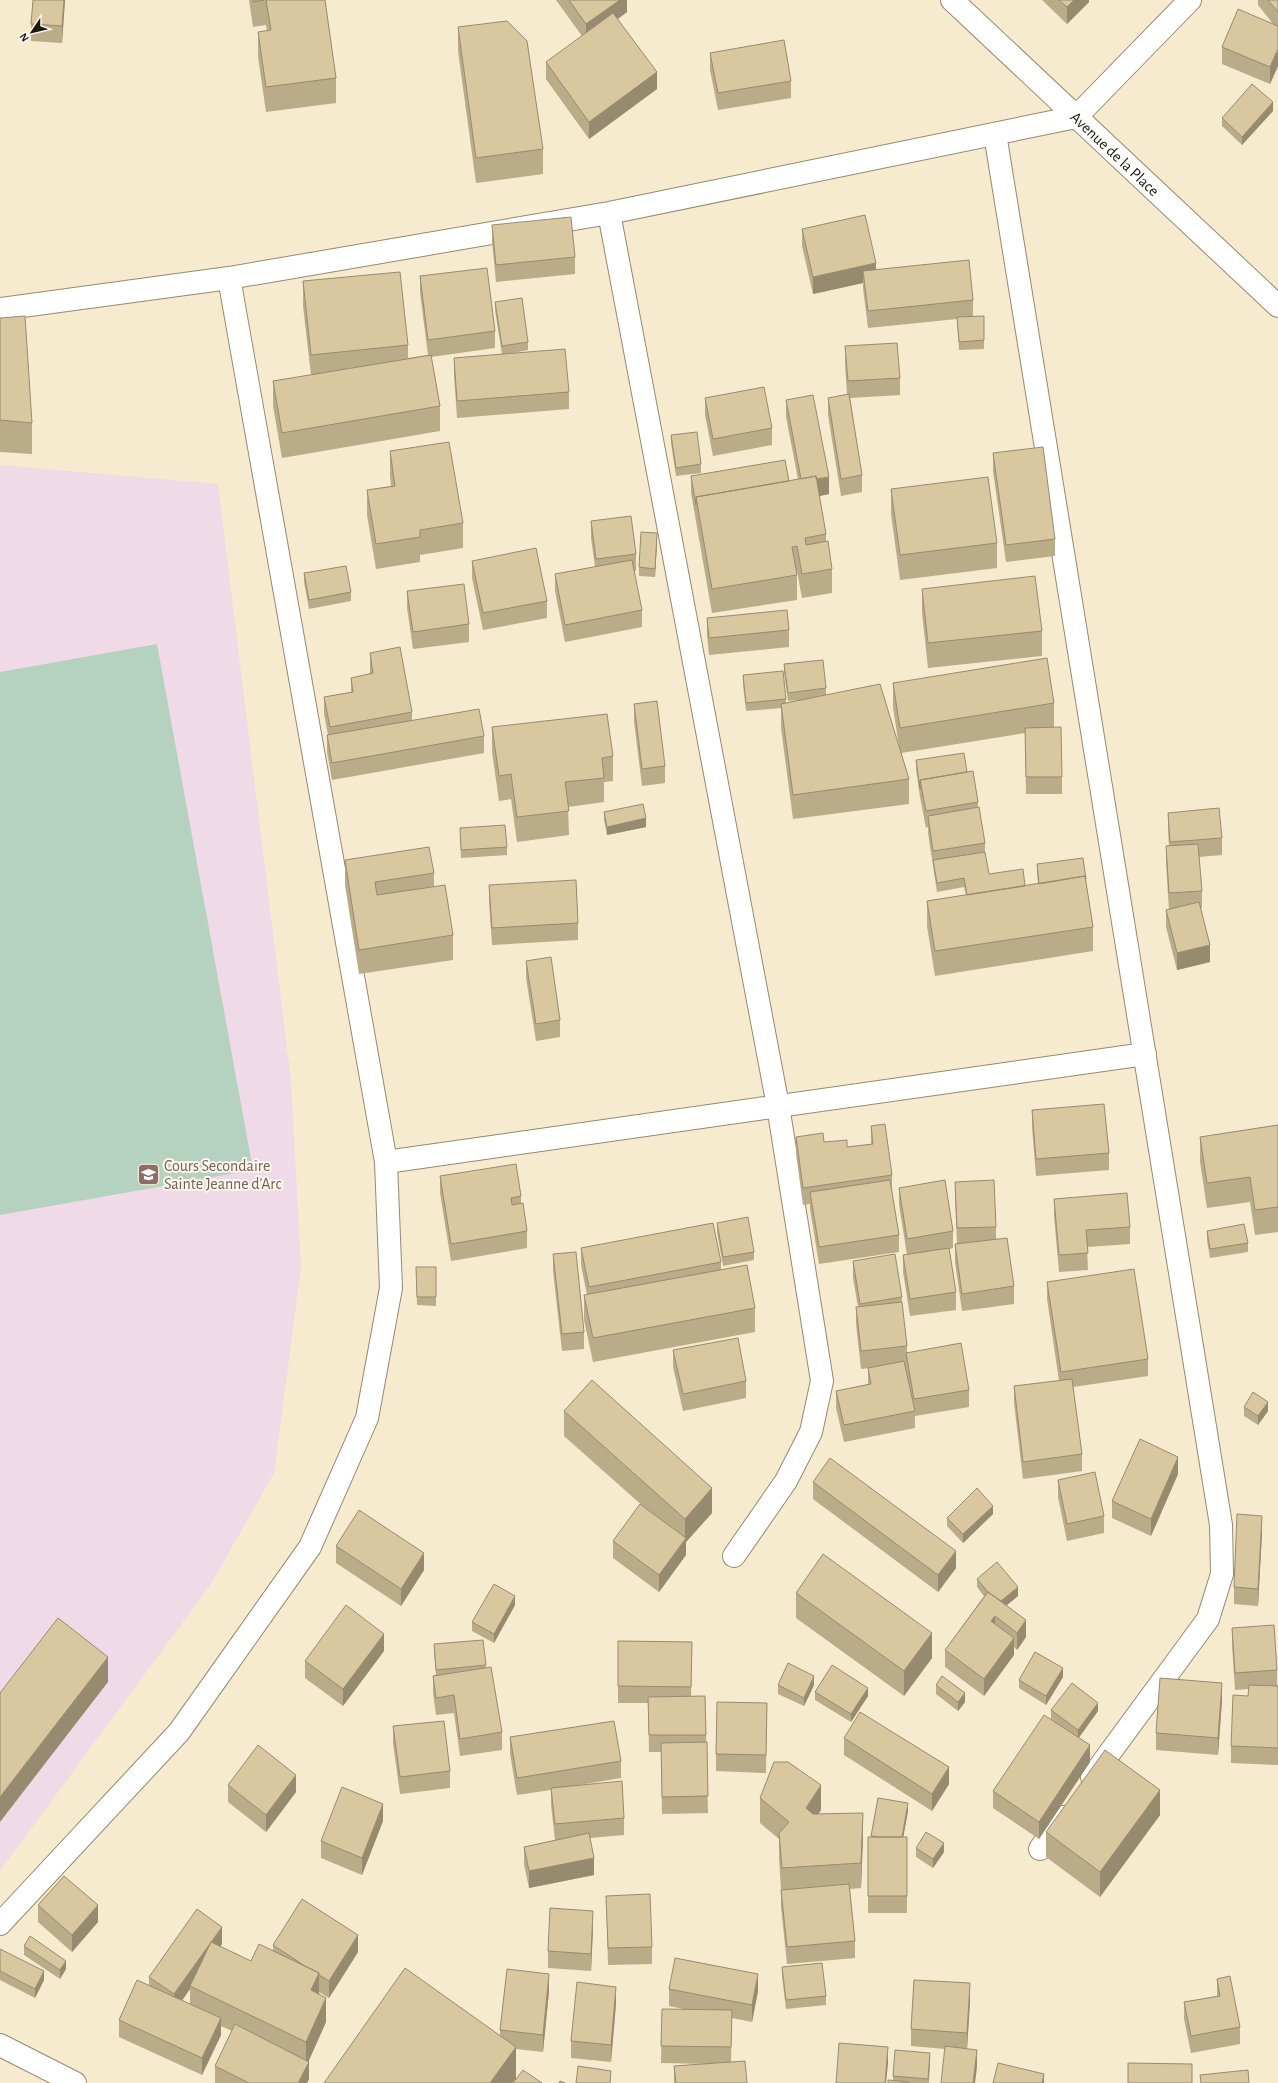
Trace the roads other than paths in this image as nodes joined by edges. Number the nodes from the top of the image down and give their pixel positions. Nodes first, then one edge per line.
1 (952, 0) edge
2 (1190, 0) edge
3 (1076, 117) junction
4 (996, 134) junction
5 (609, 213) junction
6 (229, 278) junction
7 (1278, 306) edge
8 (0, 309) edge
9 (1145, 1054) junction
10 (778, 1106) junction
11 (386, 1162) junction
12 (734, 1556) dead end
13 (1040, 1849) dead end
14 (0, 1924) edge
15 (0, 2045) edge
16 (75, 2083) edge

1 - 3 street, Avenue de la Place
2 - 3 street
3 - 4 street
3 - 7 street, Avenue de la Place
4 - 5 street
4 - 9 street
5 - 6 street
5 - 10 street
6 - 8 street
6 - 11 street
9 - 10 street
9 - 13 street
10 - 11 street
10 - 12 street
11 - 14 street
15 - 16 street

